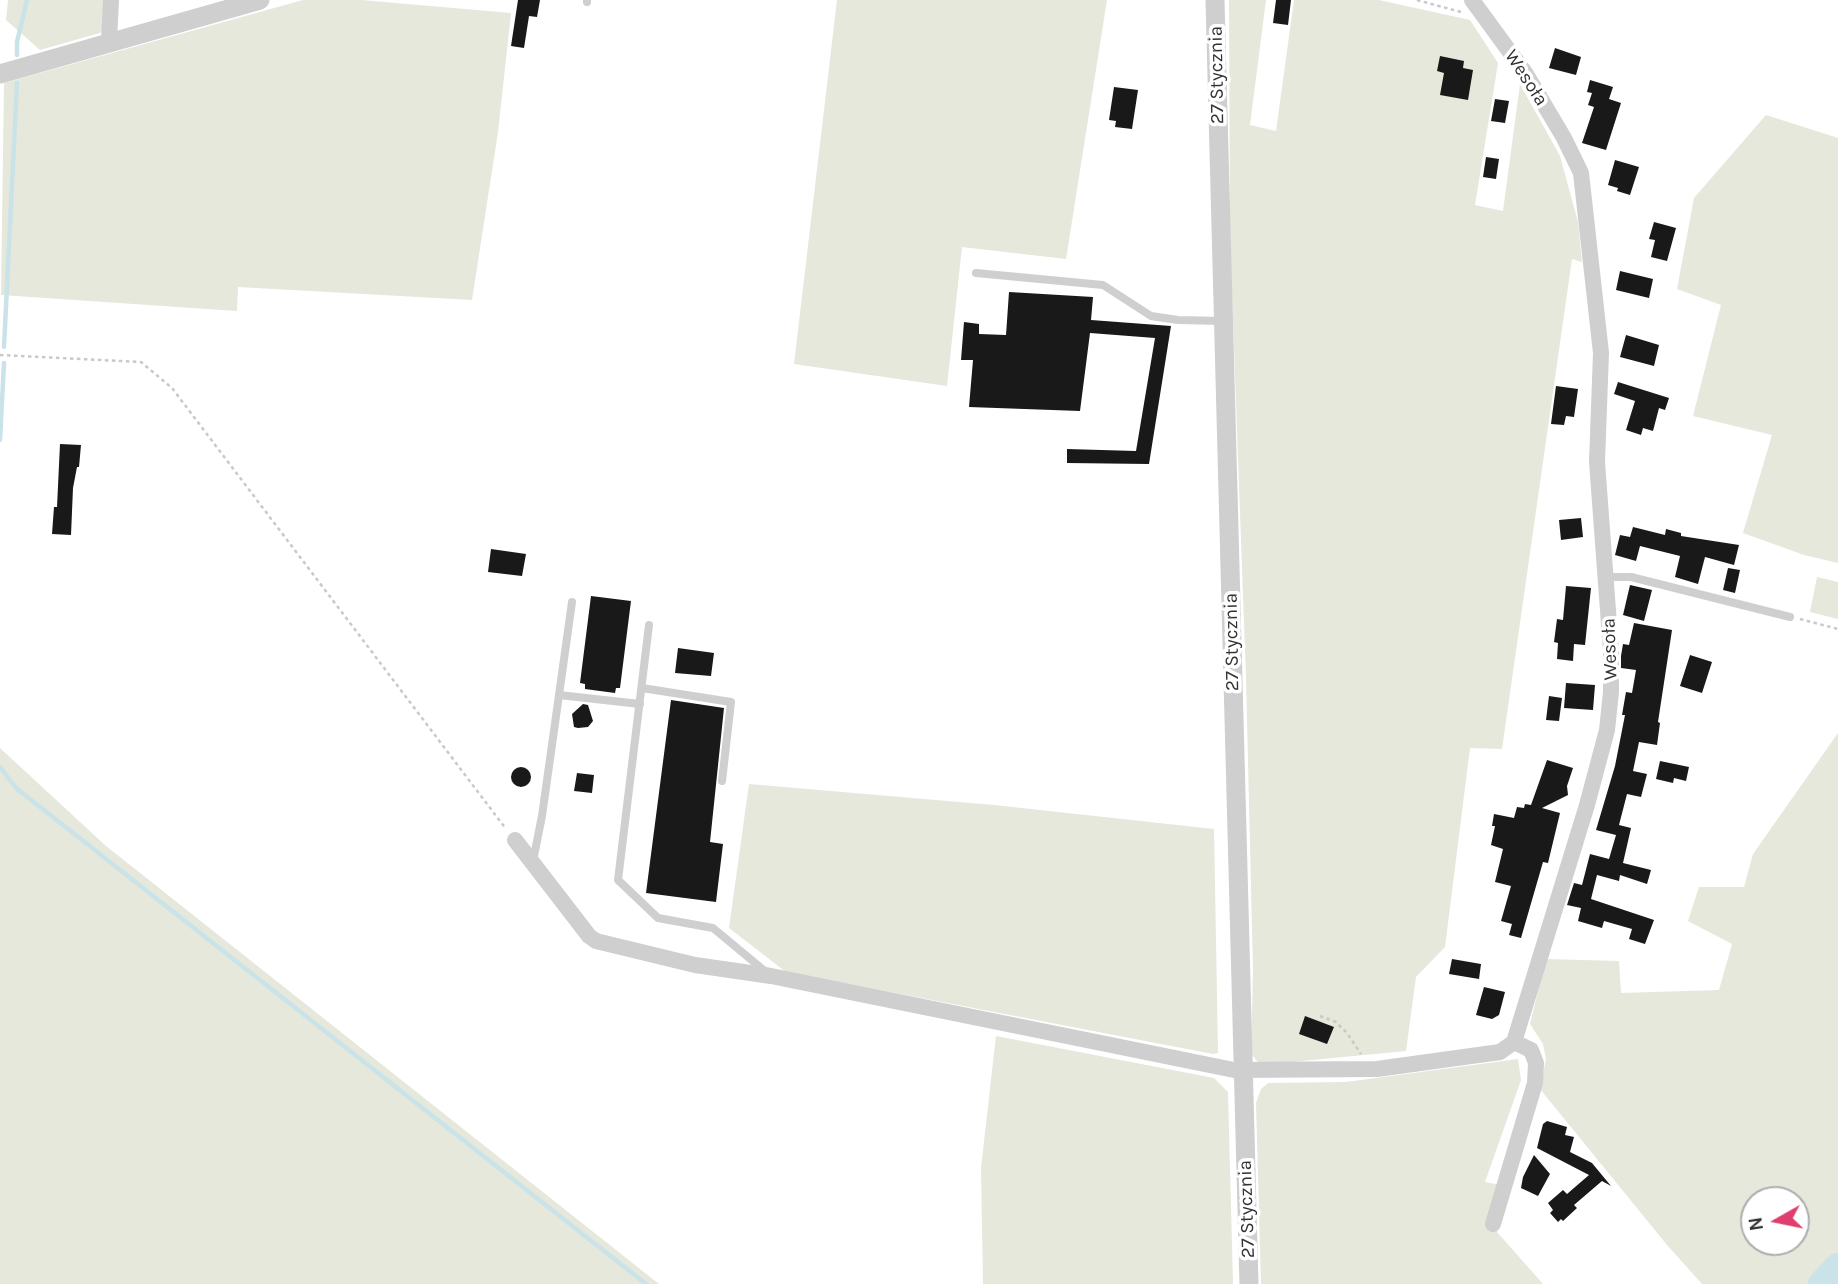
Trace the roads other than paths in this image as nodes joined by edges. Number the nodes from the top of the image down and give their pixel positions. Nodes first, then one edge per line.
1 (111, 0) edge
2 (260, 0) edge
3 (1215, 0) edge
4 (1476, 4) edge
5 (109, 43) junction
6 (0, 74) edge
7 (976, 273) dead end
8 (1223, 321) junction
9 (1607, 577) junction
10 (572, 602) dead end
11 (1790, 617) road end
12 (649, 625) dead end
13 (642, 688) junction
14 (559, 695) junction
15 (640, 704) junction
16 (722, 781) dead end
17 (514, 840) road end
18 (532, 863) junction
19 (771, 976) junction
20 (1514, 1042) junction
21 (1242, 1070) junction
22 (1493, 1224) dead end
23 (1249, 1284) edge

1 - 5 street
2 - 5 street
3 - 8 street, 27 Stycznia
4 - 9 street, Wesoła
5 - 6 street
7 - 8 lane
8 - 21 street, 27 Stycznia
9 - 11 lane
9 - 20 street, Wesoła
10 - 14 lane
12 - 13 lane
13 - 15 lane
13 - 16 lane
14 - 15 lane
14 - 18 lane
15 - 19 lane
17 - 18 street
18 - 19 street
19 - 21 street
20 - 21 street
20 - 22 street
21 - 23 street, 27 Stycznia

